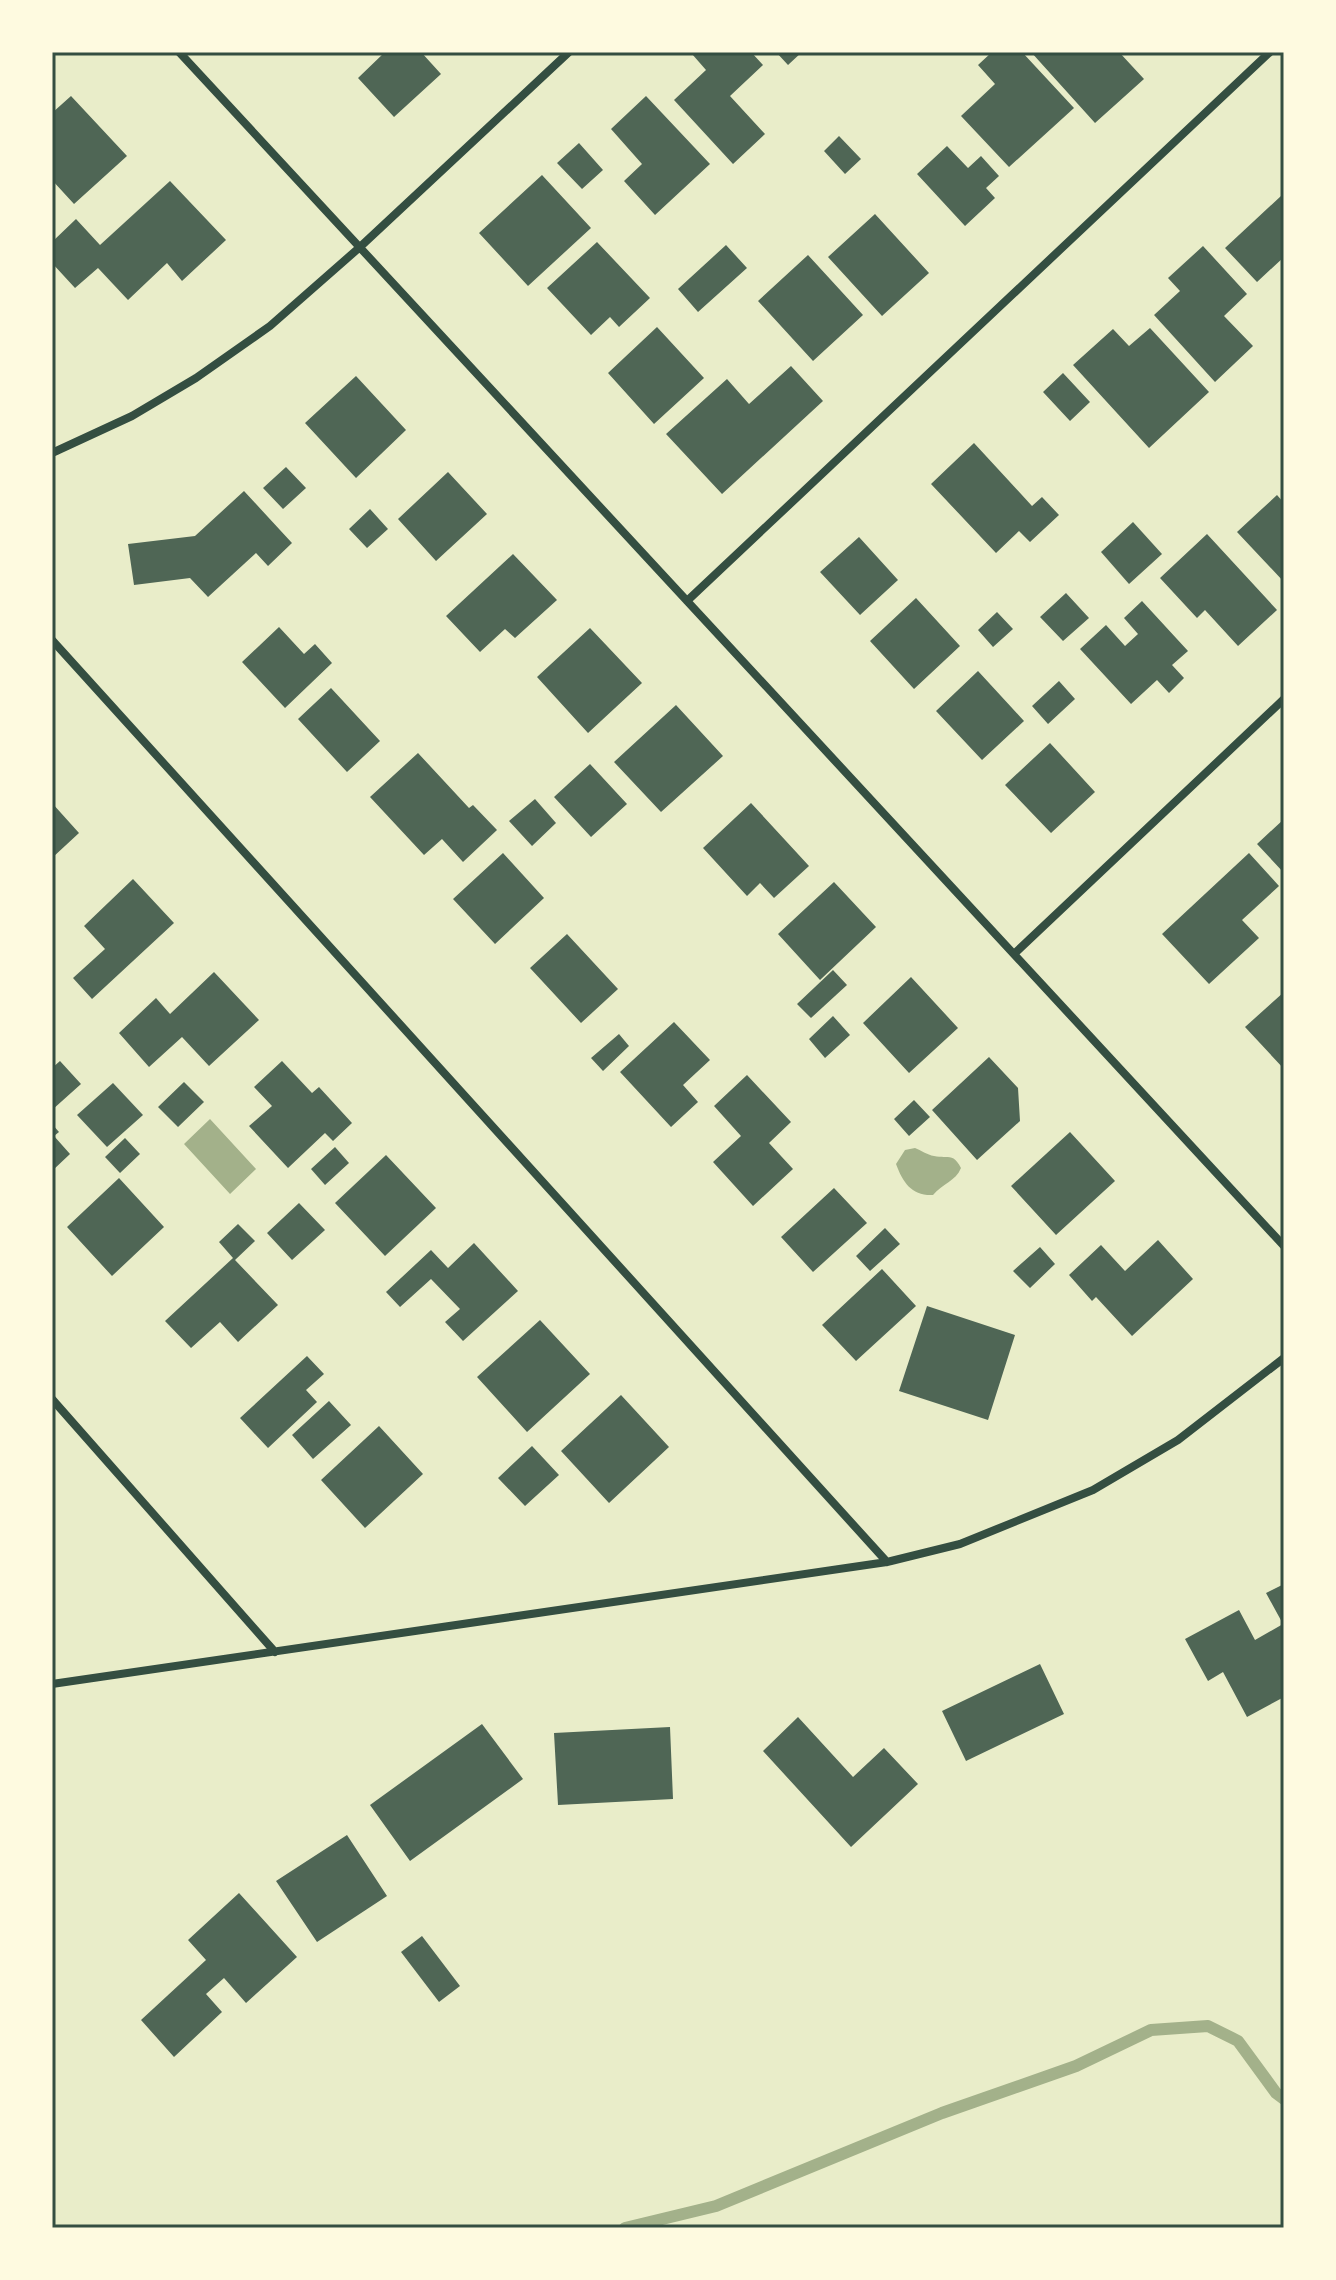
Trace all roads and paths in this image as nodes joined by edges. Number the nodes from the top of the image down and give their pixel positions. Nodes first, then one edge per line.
1 (179, 52) edge
2 (569, 52) edge
3 (1270, 52) edge
4 (360, 247) junction
5 (52, 453) edge
6 (687, 601) junction
7 (52, 640) edge
8 (1284, 699) edge
9 (1014, 954) junction
10 (1284, 1246) edge
11 (1284, 1358) edge
12 (52, 1399) edge
13 (887, 1562) junction
14 (275, 1652) junction
15 (52, 1684) edge

1 - 4 street
2 - 4 street
3 - 6 street
4 - 5 street
4 - 6 street
6 - 9 street
7 - 13 street
8 - 9 street
9 - 10 street
11 - 13 street
12 - 14 street
13 - 14 street
14 - 15 street

